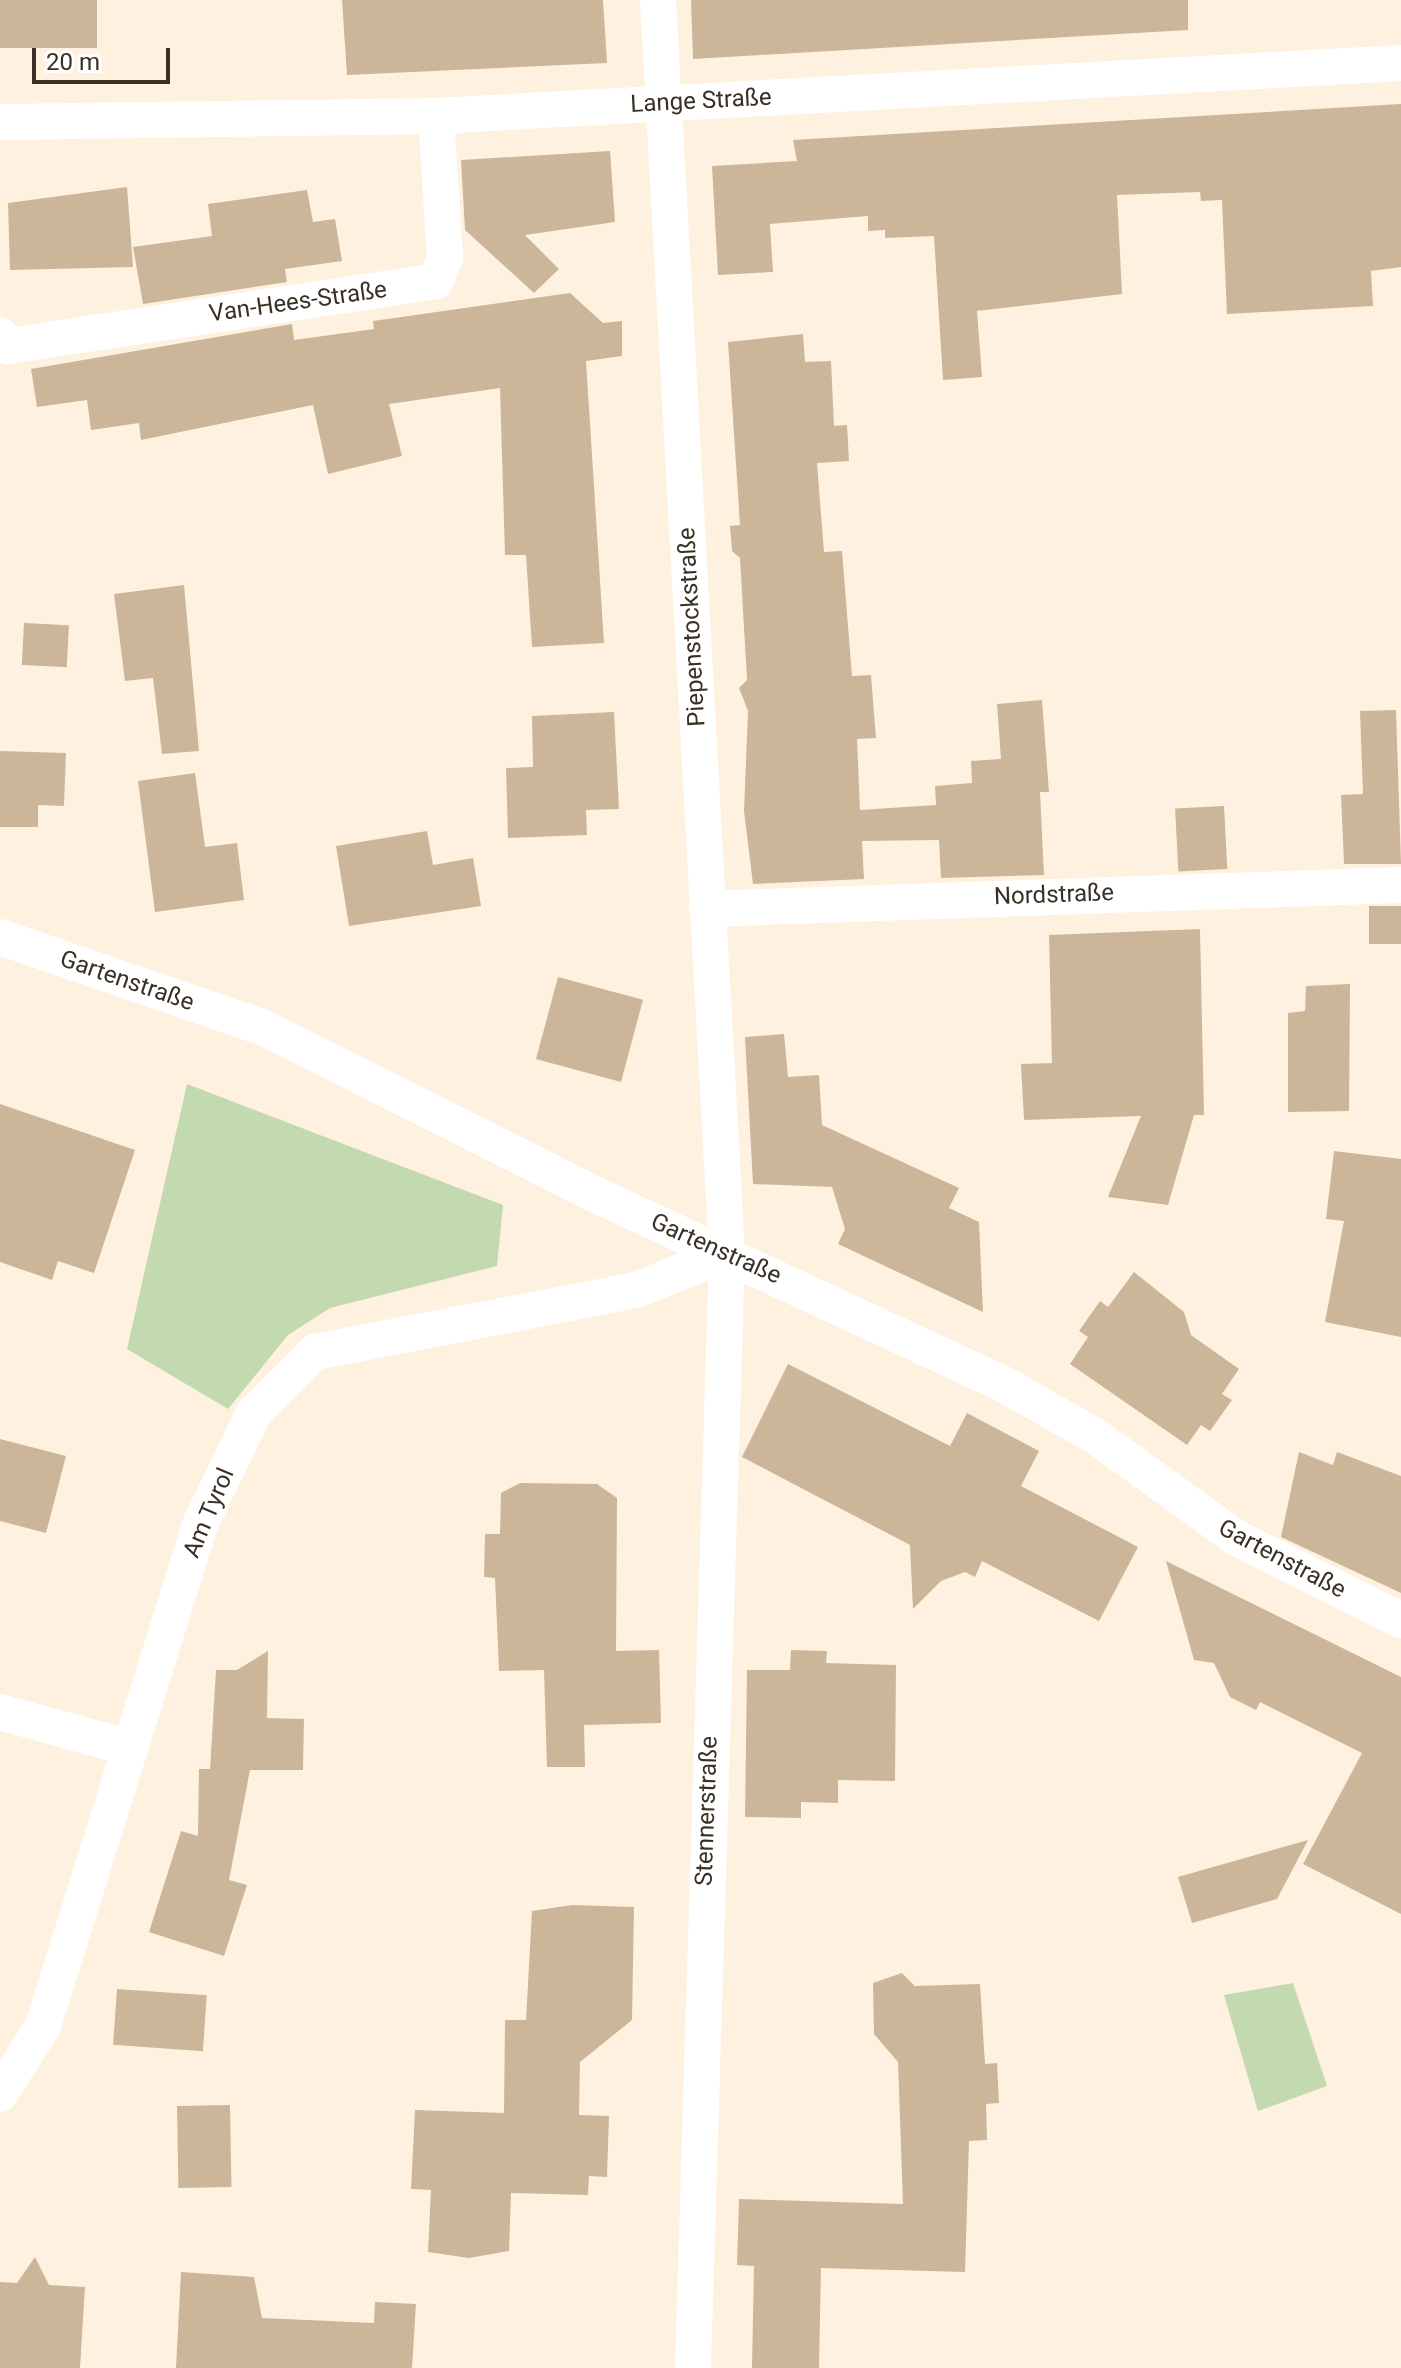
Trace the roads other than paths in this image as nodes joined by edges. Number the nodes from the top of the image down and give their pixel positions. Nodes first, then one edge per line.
1 (658, 0) edge
2 (1401, 63) edge
3 (665, 103) junction
4 (436, 116) junction
5 (0, 122) edge
6 (0, 335) edge
7 (1401, 885) edge
8 (707, 909) junction
9 (0, 937) edge
10 (727, 1253) junction
11 (1401, 1620) edge
12 (0, 1712) edge
13 (127, 1747) junction
14 (0, 2094) edge
15 (693, 2368) edge

1 - 3 street, Piepenstockstraße
2 - 3 street, Lange Straße
3 - 4 street, Lange Straße
3 - 8 street, Piepenstockstraße
4 - 5 street, Lange Straße
4 - 6 street, Van-Hees-Straße
7 - 8 street, Nordstraße
8 - 10 street, Piepenstockstraße
9 - 10 street, Gartenstraße
10 - 11 street, Gartenstraße
10 - 13 street, Am Tyrol
10 - 15 street, Stennerstraße
12 - 13 street
13 - 14 street, Am Tyrol

